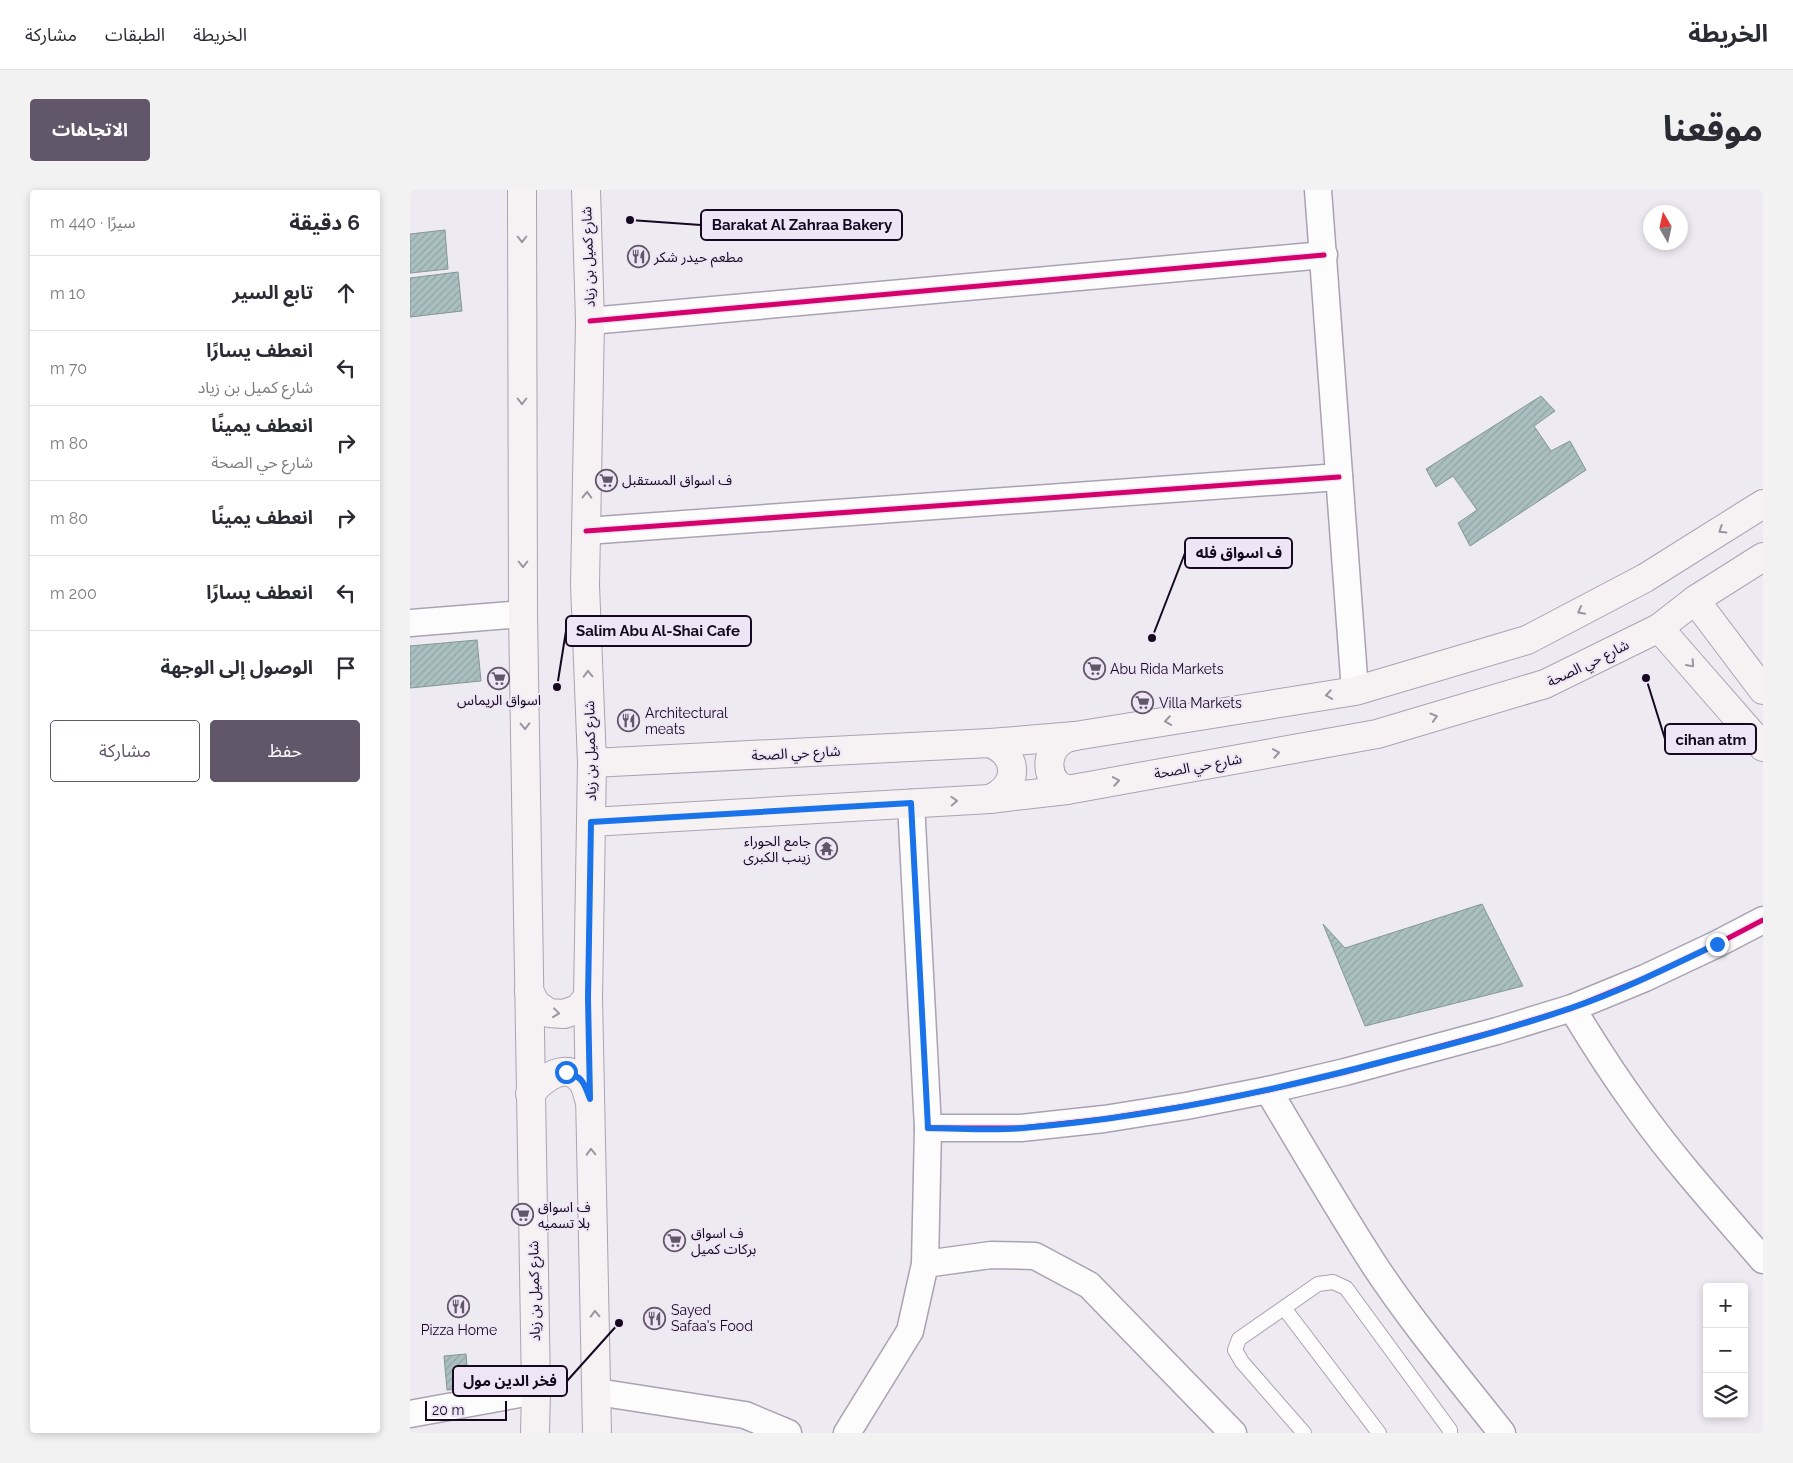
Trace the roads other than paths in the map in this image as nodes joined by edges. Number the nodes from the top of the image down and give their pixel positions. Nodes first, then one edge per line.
1 (522, 190) edge
2 (586, 190) edge
3 (1318, 190) edge
4 (1324, 255) junction
5 (590, 321) junction
6 (1339, 477) junction
7 (1763, 504) edge
8 (586, 531) junction
9 (1763, 557) edge
10 (1695, 600) junction
11 (523, 614) junction
12 (410, 623) edge
13 (1658, 628) junction
14 (1763, 690) edge
15 (1355, 691) junction
16 (1075, 736) junction
17 (990, 743) junction
18 (1763, 747) edge
19 (592, 763) junction
20 (1067, 790) junction
21 (990, 799) junction
22 (911, 803) junction
23 (591, 822) junction
24 (1763, 920) edge
25 (529, 991) junction
26 (588, 998) junction
27 (1572, 1008) junction
28 (1268, 1090) junction
29 (530, 1094) junction
30 (590, 1099) junction
31 (928, 1128) junction
32 (1763, 1260) edge
33 (926, 1264) junction
34 (1284, 1308) junction
35 (536, 1392) junction
36 (597, 1392) junction
37 (410, 1414) edge
38 (535, 1433) edge
39 (597, 1433) edge
40 (788, 1433) edge
41 (847, 1433) edge
42 (1233, 1433) edge
43 (1304, 1433) edge
44 (1379, 1433) edge
45 (1450, 1433) edge
46 (1502, 1433) edge

1 -> 11 main road, شارع كميل بن زياد
2 - 5 main road, شارع كميل بن زياد
3 - 4 street
4 - 5 street
4 - 6 street
8 -> 5 main road, شارع كميل بن زياد
6 - 8 street
6 - 15 street
7 -> 15 main road, شارع حي الصحة
19 -> 8 main road, شارع كميل بن زياد
9 - 10 main road, شارع حي الصحة
10 - 13 main road, شارع حي الصحة
10 - 14 main road
11 - 12 street
11 -> 25 main road, شارع كميل بن زياد
13 -> 18 main road
20 -> 13 main road, شارع حي الصحة
15 -> 16 main road, شارع حي الصحة
16 - 17 main road, شارع حي الصحة
16 - 20 main road
17 - 19 main road, شارع حي الصحة
17 - 21 main road
19 - 23 main road, شارع كميل بن زياد
20 - 21 main road, شارع حي الصحة
22 -> 21 main road, شارع حي الصحة
22 - 23 main road, شارع حي الصحة
22 - 31 street
23 - 26 main road, شارع كميل بن زياد
24 - 27 street
25 -> 26 main road
25 - 29 main road, شارع كميل بن زياد
26 - 30 main road, شارع كميل بن زياد
27 - 28 street
27 - 32 street
28 - 31 street
28 - 46 street
29 - 30 main road
29 - 35 main road, شارع كميل بن زياد
36 -> 30 main road, شارع كميل بن زياد
31 - 33 street
33 - 41 street
33 - 42 street
34 - 43 lane
34 - 44 lane
34 - 45 lane
35 - 37 street
35 - 38 main road, شارع كميل بن زياد
36 - 39 main road, شارع كميل بن زياد
36 - 40 street

